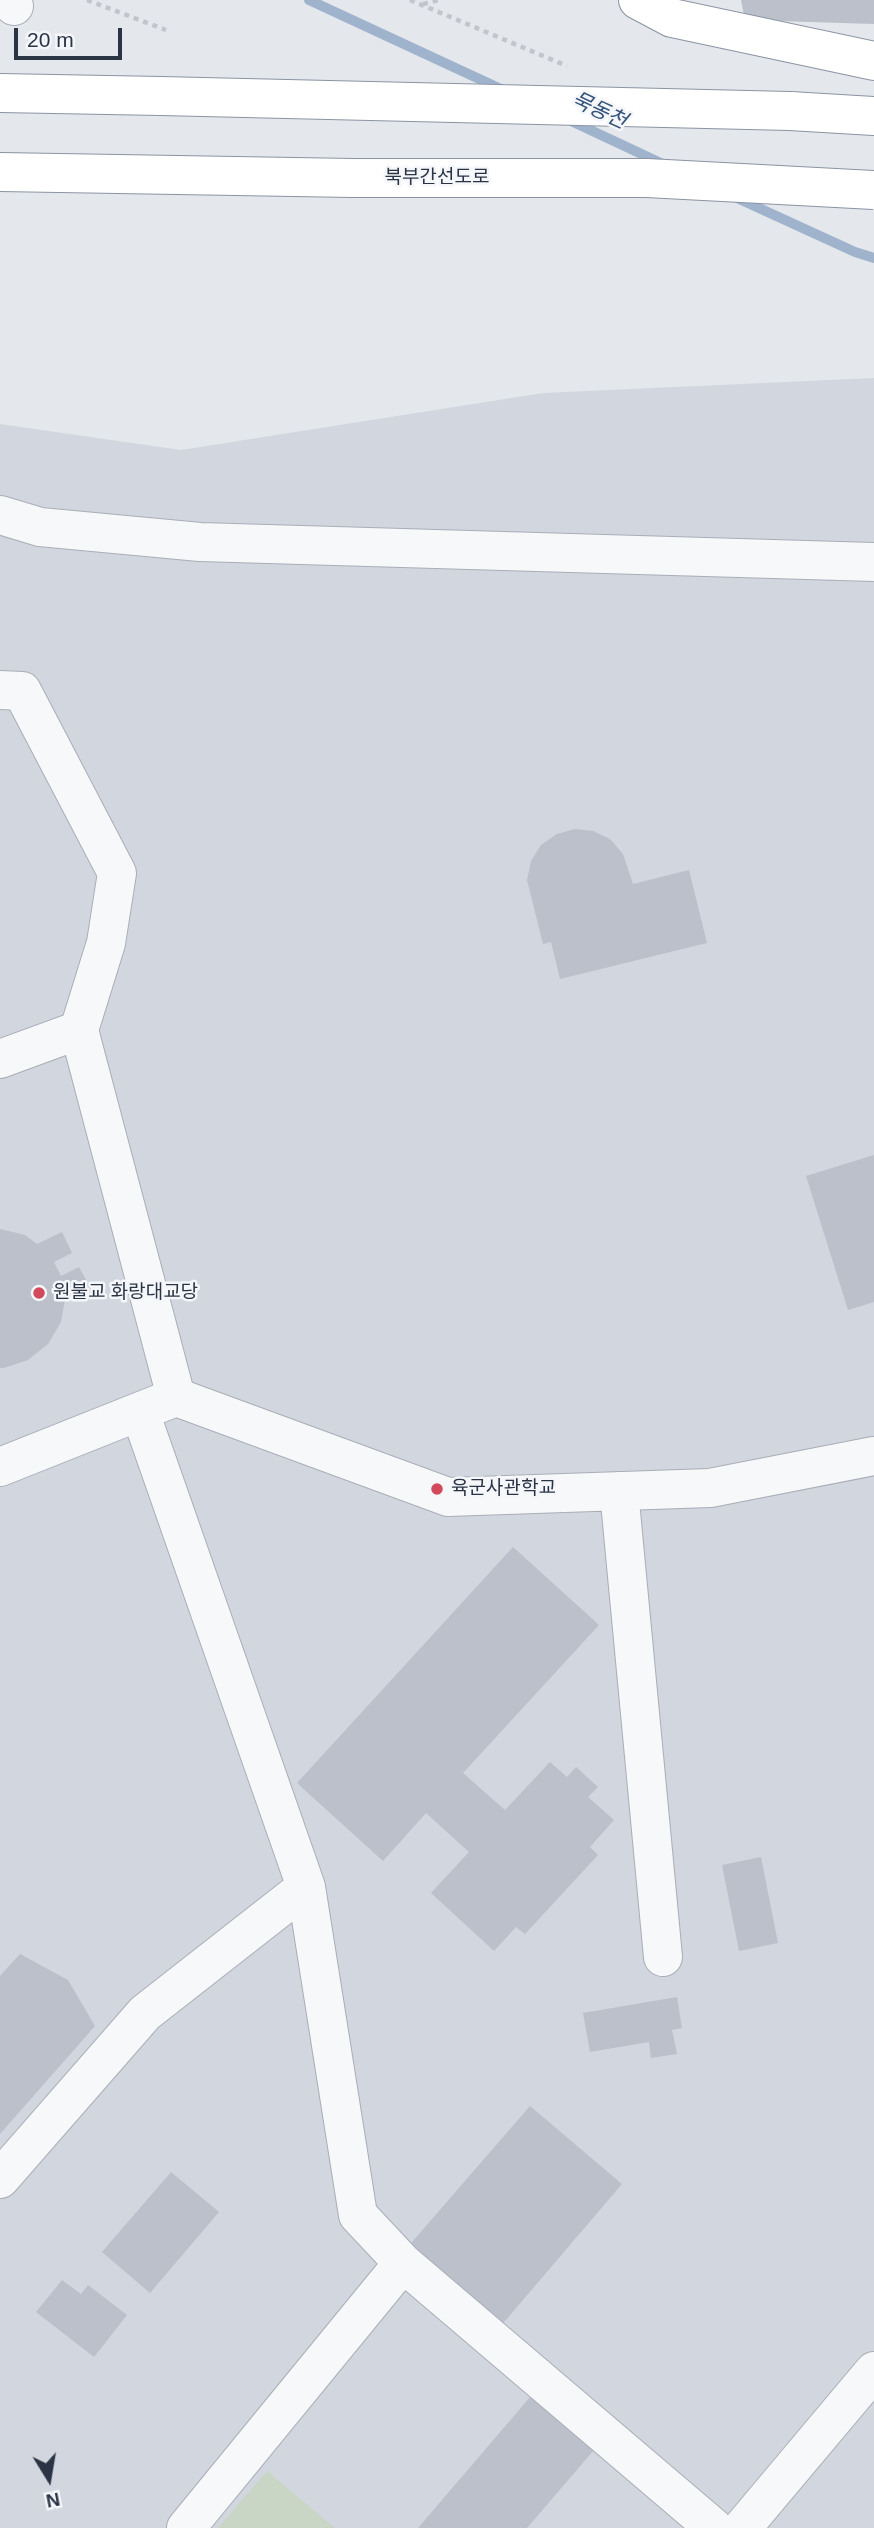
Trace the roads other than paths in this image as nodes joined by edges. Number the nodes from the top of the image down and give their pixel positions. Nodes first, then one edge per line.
1 (638, 0) edge
2 (874, 61) edge
3 (0, 93) edge
4 (874, 116) edge
5 (0, 172) edge
6 (874, 190) edge
7 (0, 515) edge
8 (874, 562) edge
9 (0, 690) edge
10 (79, 1030) junction
11 (0, 1059) edge
12 (176, 1397) junction
13 (140, 1412) junction
14 (874, 1456) edge
15 (0, 1467) edge
16 (619, 1491) junction
17 (306, 1887) junction
18 (663, 1957) dead end
19 (0, 2179) edge
20 (402, 2263) junction
21 (874, 2371) edge
22 (701, 2524) edge
23 (186, 2528) edge
24 (742, 2528) edge

1 - 2 highway
3 - 4 highway, bridge
5 - 6 highway, 북부간선도로, bridge
7 - 8 street
9 - 10 street
10 - 11 street
10 - 12 street
12 - 13 street
12 - 16 street
13 - 15 street
13 - 17 street
14 - 16 street
16 - 18 street
17 - 19 street
17 - 20 street
20 - 22 street
20 - 23 street
21 - 24 street

